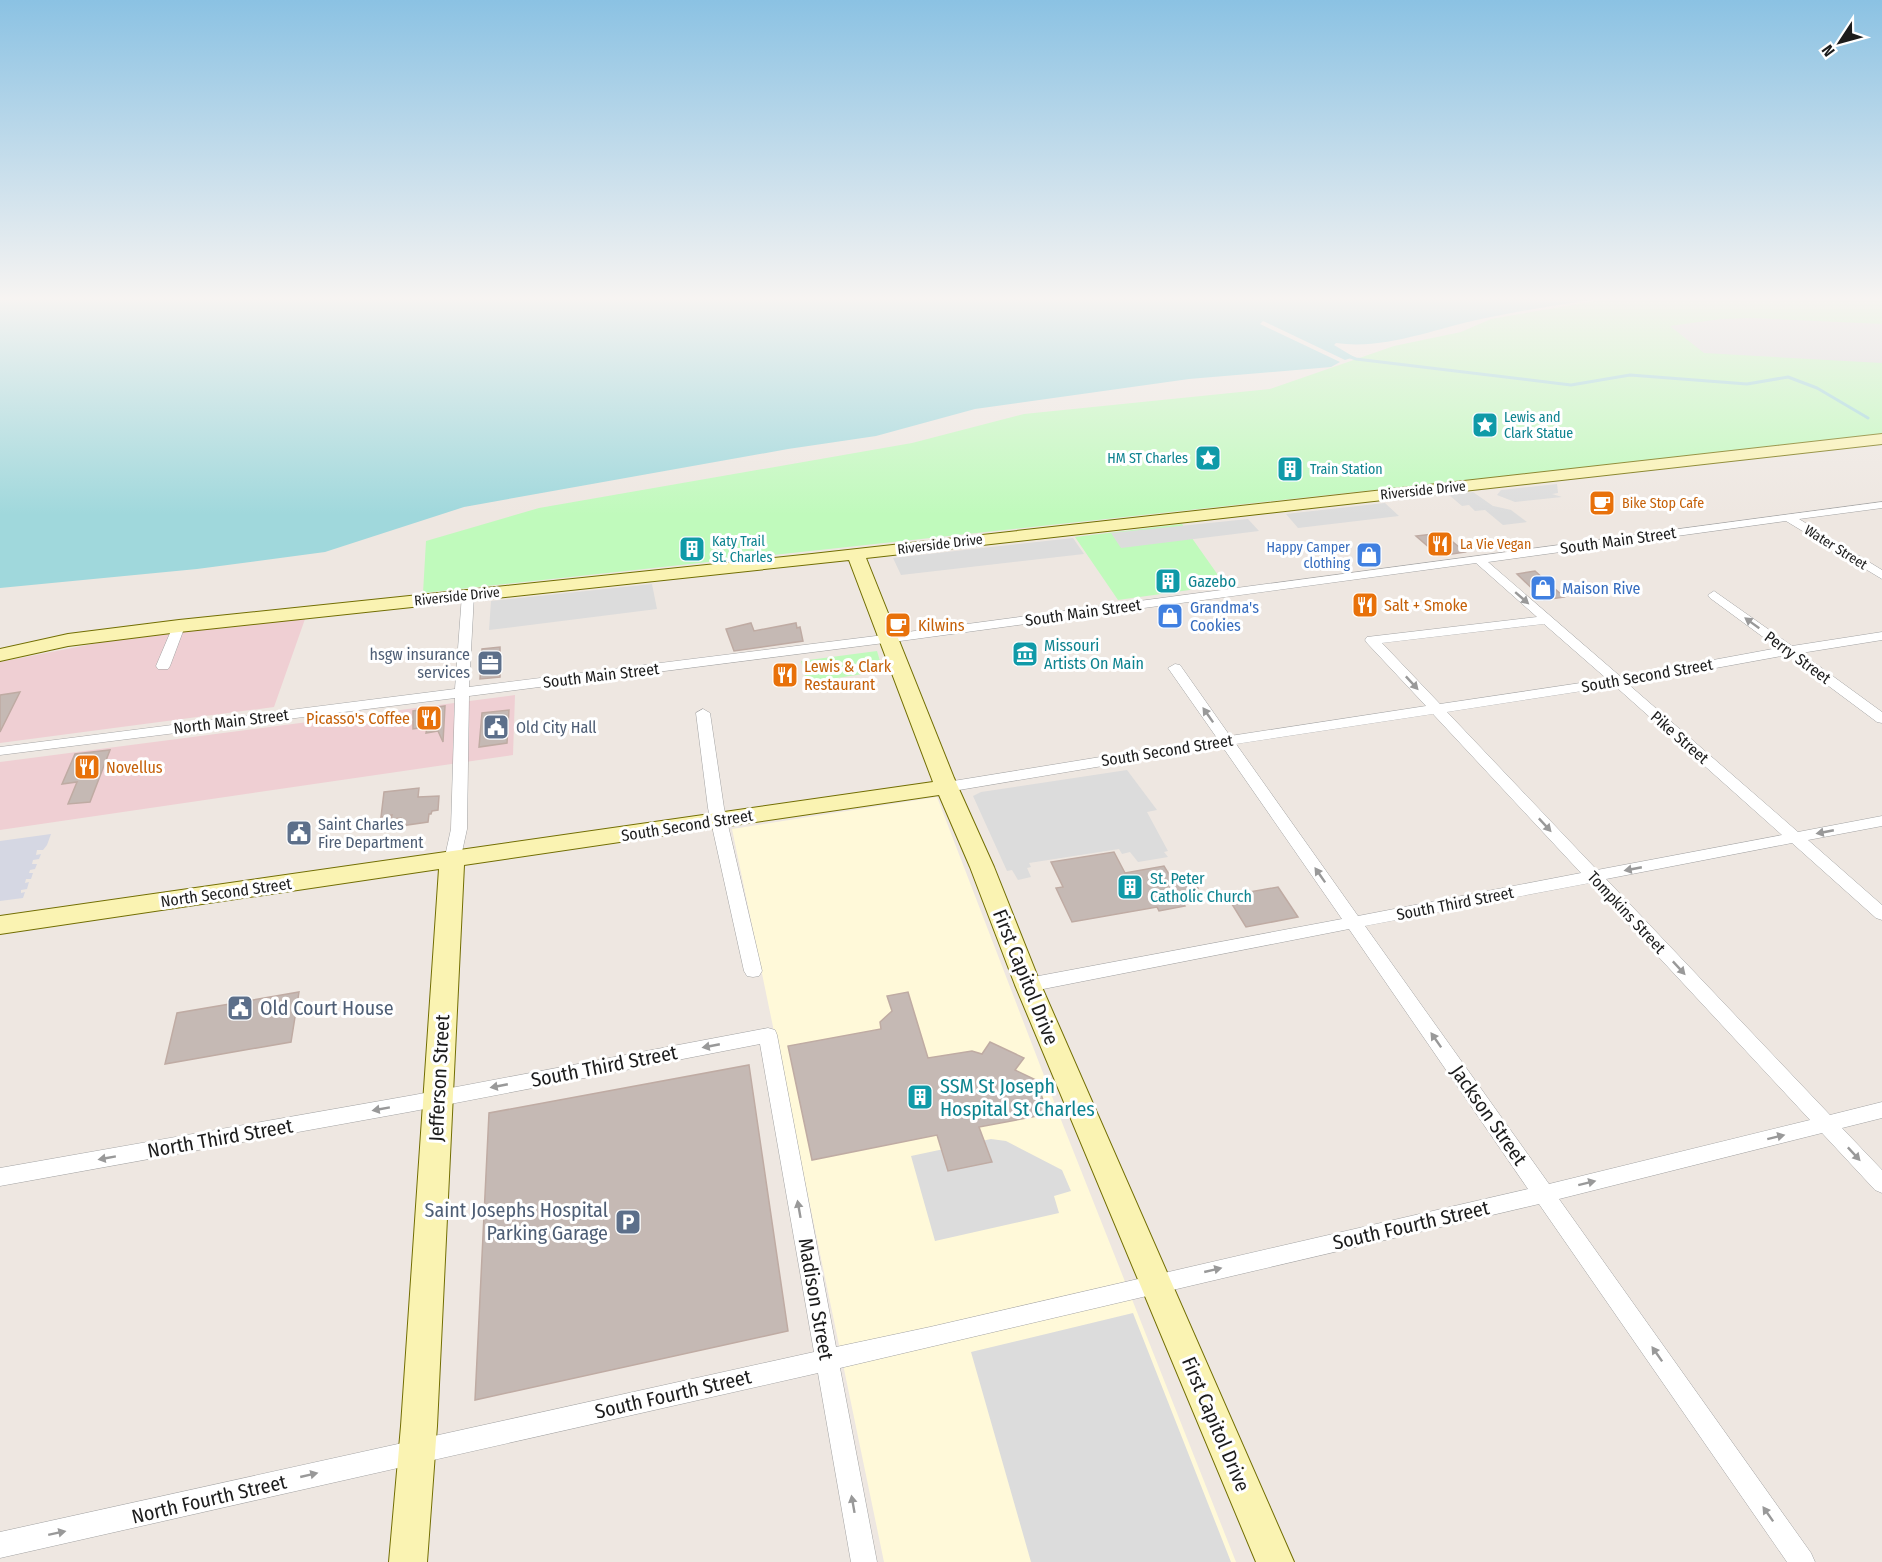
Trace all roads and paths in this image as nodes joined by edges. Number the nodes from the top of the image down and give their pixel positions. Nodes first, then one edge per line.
1 (1882, 439) edge
2 (1882, 505) edge
3 (1790, 518) junction
4 (856, 554) junction
5 (1478, 559) junction
6 (1882, 575) edge
7 (468, 595) junction
8 (1714, 595) dead end
9 (1546, 620) junction
10 (179, 626) junction
11 (1882, 636) edge
12 (888, 638) junction
13 (1789, 651) junction
14 (0, 655) edge
15 (163, 666) dead end
16 (1175, 668) dead end
17 (1616, 682) junction
18 (462, 692) junction
19 (1435, 709) junction
20 (703, 713) dead end
21 (1882, 719) edge
22 (1226, 741) junction
23 (0, 751) edge
24 (947, 787) junction
25 (720, 820) junction
26 (1882, 821) edge
27 (1795, 838) junction
28 (452, 861) junction
29 (1593, 877) junction
30 (1882, 914) edge
31 (1353, 923) junction
32 (0, 925) edge
33 (753, 971) dead end
34 (1028, 986) junction
35 (768, 1035) joint
36 (439, 1098) junction
37 (1882, 1110) edge
38 (1826, 1124) junction
39 (0, 1177) edge
40 (1882, 1185) edge
41 (1544, 1194) junction
42 (1156, 1284) junction
43 (827, 1360) junction
44 (417, 1450) junction
45 (0, 1545) edge
46 (408, 1562) edge
47 (864, 1562) edge
48 (1275, 1562) edge
49 (1802, 1562) edge

1 - 4 street, Riverside Drive
2 - 3 street, South Main Street
3 - 5 street, South Main Street
3 - 6 street, Water Street
4 - 7 street, Riverside Drive
4 - 12 street, First Capitol Drive
5 -> 9 street, Pike Street
5 - 12 street, South Main Street
7 - 10 street, Riverside Drive
7 - 18 street, Jefferson Street
13 -> 8 street, Perry Street
9 - 17 street, Pike Street
9 -> 19 street, Tompkins Street
10 - 14 street, Riverside Drive
10 - 15 street
11 - 13 street, South Second Street
12 - 18 street, South Main Street
12 - 24 street, First Capitol Drive
13 - 17 street, South Second Street
13 - 21 street, Perry Street
22 -> 16 street, Jackson Street
17 - 19 street, South Second Street
17 - 27 street, Pike Street
18 - 23 street, North Main Street
18 - 28 street, Jefferson Street
19 - 22 street, South Second Street
19 -> 29 street, Tompkins Street
20 - 25 street
22 - 24 street, South Second Street
31 -> 22 street, Jackson Street
24 - 25 street, South Second Street
24 - 34 street, First Capitol Drive
25 - 28 street, South Second Street
25 - 33 street
26 -> 27 street, South Third Street
27 -> 29 street, South Third Street
27 - 30 street, Pike Street
28 - 32 street, North Second Street
28 - 36 street, Jefferson Street
29 - 31 street, South Third Street
29 -> 38 street, Tompkins Street
31 - 34 street, South Third Street
41 -> 31 street, Jackson Street
34 - 42 street, First Capitol Drive
35 -> 36 street, South Third Street
43 -> 35 street, Madison Street
36 -> 39 street, North Third Street
36 - 44 street, Jefferson Street
37 - 38 street, South Fourth Street
38 -> 40 street, Tompkins Street
41 -> 38 street, South Fourth Street
42 -> 41 street, South Fourth Street
49 -> 41 street, Jackson Street
42 - 43 street, South Fourth Street
42 - 48 street, First Capitol Drive
43 - 44 street, South Fourth Street
47 -> 43 street, Madison Street
45 -> 44 street, North Fourth Street
44 - 46 street, Jefferson Street

